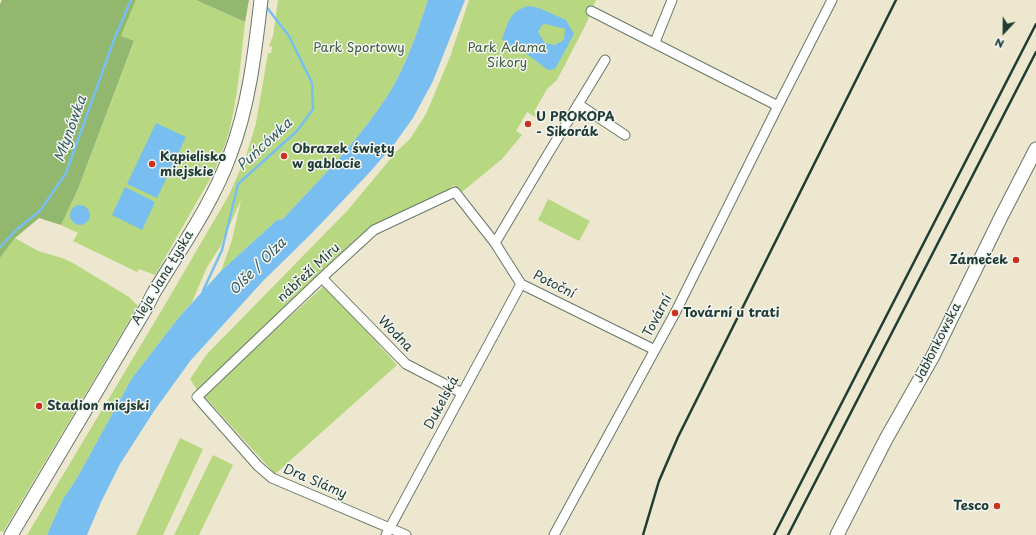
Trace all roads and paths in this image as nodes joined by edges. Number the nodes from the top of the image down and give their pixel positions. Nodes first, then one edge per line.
1 (261, 0) edge
2 (672, 0) edge
3 (832, 0) edge
4 (591, 11) dead end
5 (655, 42) junction
6 (605, 60) dead end
7 (578, 104) junction
8 (778, 106) junction
9 (625, 135) dead end
10 (1036, 149) edge
11 (455, 192) joint
12 (495, 243) junction
13 (322, 278) junction
14 (521, 284) junction
15 (655, 350) junction
16 (462, 393) junction
17 (197, 397) joint
18 (388, 532) edge
19 (11, 535) edge
20 (406, 535) edge
21 (554, 535) edge
22 (837, 535) edge

1 - 19 street, Aleja Jana Łyska
2 - 5 street
3 - 8 street, Tovární
4 - 5 street
5 - 8 street
6 - 7 street
7 - 9 street
7 - 12 street
8 - 15 street, Tovární
10 - 22 street, Jabłonkowska
11 - 12 street, Potoční
11 - 13 street, nábřeží Míru
12 - 14 street, Potoční
13 - 16 street, Wodna
13 - 17 street, nábřeží Míru
14 - 15 street, Potoční
14 - 16 street, Dukelská
15 - 21 street, Tovární
16 - 18 street, Dukelská
17 - 18 street, Dra Slámy
18 - 20 street, Dra Slámy

